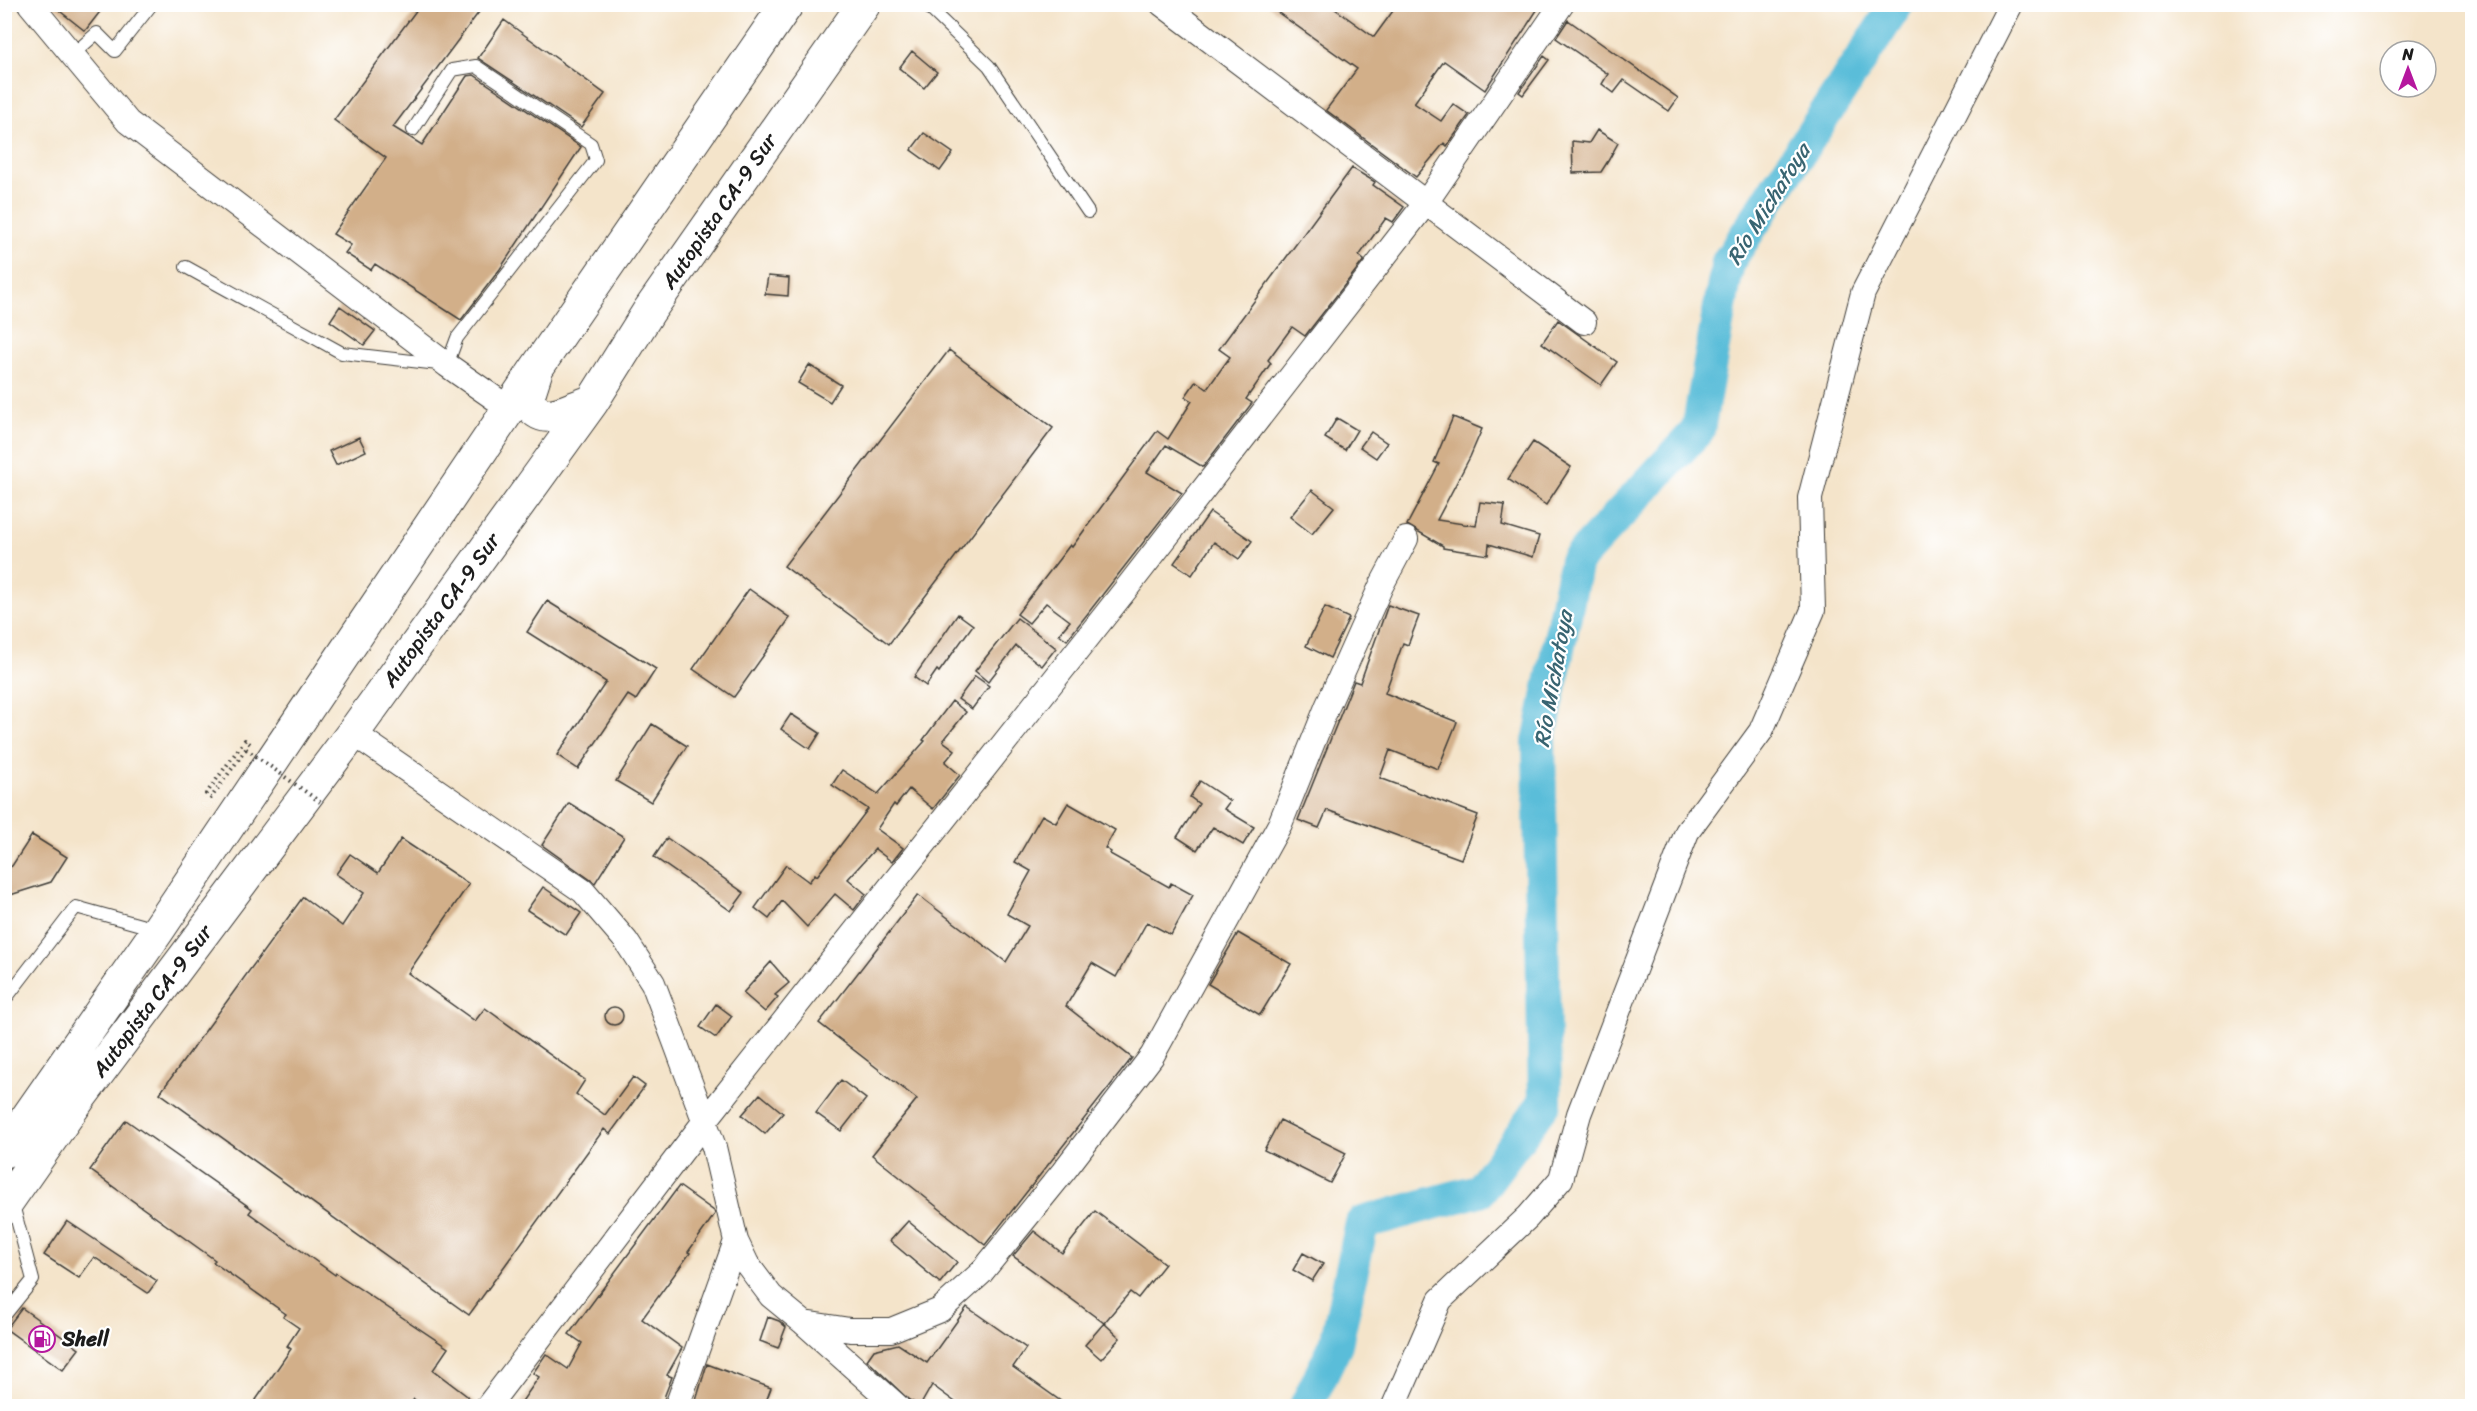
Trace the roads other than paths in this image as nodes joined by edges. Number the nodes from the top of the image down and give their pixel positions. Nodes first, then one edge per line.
1 (30, 4) edge
2 (152, 4) edge
3 (787, 4) edge
4 (842, 4) edge
5 (864, 4) edge
6 (925, 4) edge
7 (1162, 4) edge
8 (1562, 4) edge
9 (2011, 4) edge
10 (839, 41) junction
11 (71, 56) junction
12 (413, 130) dead end
13 (1425, 204) junction
14 (1088, 212) dead end
15 (186, 267) dead end
16 (1584, 322) dead end
17 (447, 364) junction
18 (536, 369) junction
19 (592, 402) junction
20 (510, 409) junction
21 (1406, 539) dead end
22 (332, 671) junction
23 (352, 733) junction
24 (158, 930) junction
25 (4, 1001) edge
26 (705, 1122) junction
27 (4, 1151) edge
28 (8, 1201) edge
29 (736, 1240) junction
30 (4, 1316) edge
31 (804, 1323) junction
32 (488, 1407) edge
33 (677, 1407) edge
34 (897, 1407) edge
35 (1394, 1407) edge

1 - 11 street
2 - 11 lane
3 - 18 highway, Autopista CA-9 Sur
4 - 10 highway
5 - 10 highway, Autopista CA-9 Sur
6 - 14 lane
7 - 13 street
8 - 13 street
9 - 35 street
10 - 19 highway, Autopista CA-9 Sur
11 - 17 street
12 - 17 lane
13 - 16 street
13 - 26 street
15 - 17 lane
17 - 20 street
18 - 19 highway
18 - 20 highway, Autopista CA-9 Sur
19 - 23 highway, Autopista CA-9 Sur
20 - 22 highway, Autopista CA-9 Sur
21 - 31 street
22 - 23 highway
22 - 24 highway, Autopista CA-9 Sur
23 - 26 street
23 - 28 highway, Autopista CA-9 Sur
24 - 25 lane
24 - 27 highway, Autopista CA-9 Sur
26 - 29 street
26 - 32 street
28 - 30 lane
29 - 31 street
29 - 33 street
31 - 34 street

